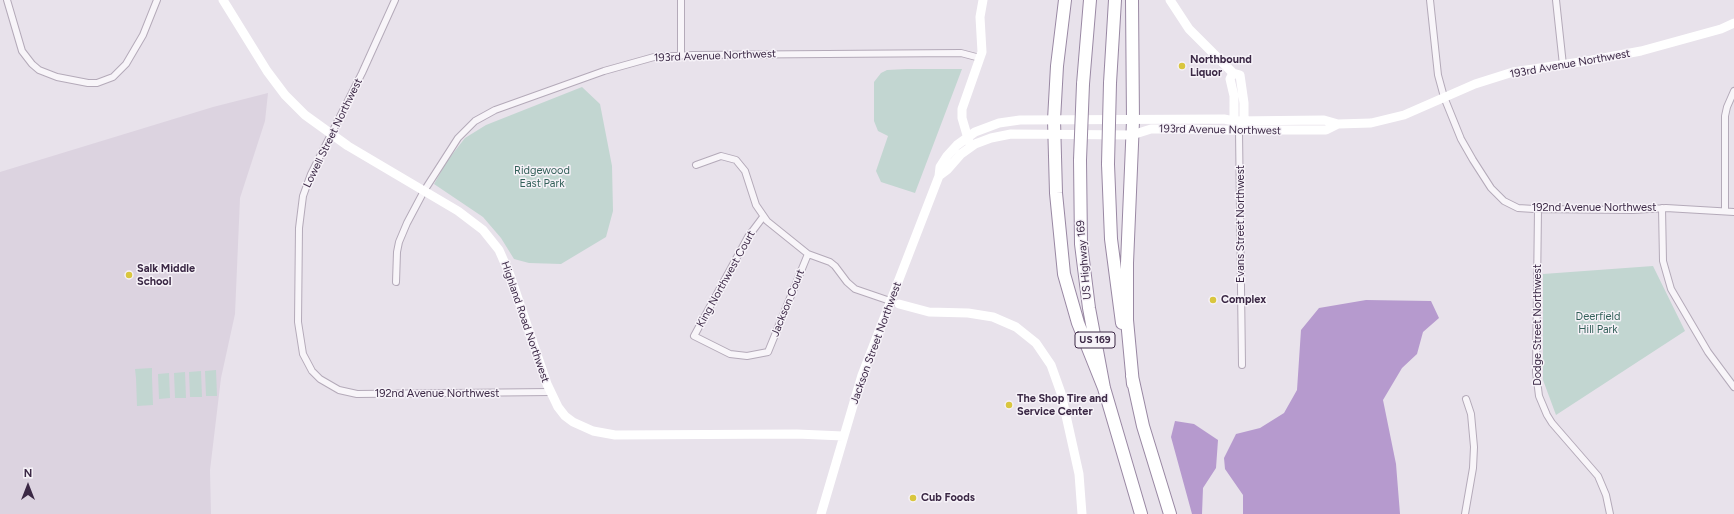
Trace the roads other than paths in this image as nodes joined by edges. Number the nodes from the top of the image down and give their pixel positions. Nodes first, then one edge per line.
1 (7, 0) edge
2 (157, 0) edge
3 (223, 0) edge
4 (395, 0) edge
5 (681, 0) edge
6 (982, 0) edge
7 (1065, 0) edge
8 (1090, 0) edge
9 (1115, 0) edge
10 (1132, 0) edge
11 (1170, 0) edge
12 (1430, 0) edge
13 (1556, 0) edge
14 (1734, 23) edge
15 (681, 55) junction
16 (980, 58) junction
17 (1563, 65) junction
18 (1233, 73) junction
19 (1734, 91) edge
20 (1444, 98) junction
21 (1054, 120) junction
22 (1078, 120) joint
23 (1132, 121) junction
24 (1234, 121) junction
25 (1244, 121) junction
26 (1338, 124) junction
27 (1240, 131) junction
28 (330, 134) junction
29 (1054, 134) junction
30 (1077, 135) joint
31 (1132, 135) junction
32 (968, 136) junction
33 (971, 146) junction
34 (696, 165) dead end
35 (939, 176) junction
36 (424, 191) junction
37 (1662, 208) junction
38 (1538, 209) junction
39 (1725, 211) junction
40 (1734, 212) edge
41 (764, 217) junction
42 (808, 254) junction
43 (396, 282) dead end
44 (894, 302) junction
45 (768, 352) joint
46 (1242, 365) dead end
47 (326, 384) joint
48 (1133, 384) junction
49 (1734, 387) edge
50 (1104, 388) junction
51 (550, 392) junction
52 (1466, 399) dead end
53 (843, 436) junction
54 (821, 514) edge
55 (1082, 514) edge
56 (1141, 514) edge
57 (1170, 514) edge
58 (1465, 514) edge
59 (1610, 514) edge

1 - 2 street
3 - 28 street, Highland Road Northwest
4 - 28 street, Lowell Street Northwest
5 - 15 street
6 - 16 street
7 - 21 highway
8 - 50 highway, US Highway 169 / US 169, bridge
9 - 48 highway, US 169, bridge
10 - 23 highway
11 - 18 street, Evans Street Northwest
12 - 20 street
13 - 17 street
14 - 17 street, 193rd Avenue Northwest
15 - 16 street, 193rd Avenue Northwest
15 - 36 street, 193rd Avenue Northwest
16 - 32 street
17 - 20 street, 193rd Avenue Northwest
18 - 24 street
18 - 25 street, Evans Street Northwest
19 - 39 street
20 - 26 street, 193rd Avenue Northwest
20 - 38 street, 192nd Avenue Northwest
21 - 22 street, Jackson Street Northwest
21 - 29 highway
21 - 32 street, Jackson Street Northwest
22 - 23 street, 193rd Avenue Northwest
23 - 24 street, 193rd Avenue Northwest
23 - 31 highway
24 - 25 street, 193rd Avenue Northwest
24 - 27 street
25 - 26 street, 193rd Avenue Northwest
25 - 27 street, Evans Street Northwest
26 - 27 street, 193rd Avenue Northwest
27 - 31 street, 193rd Avenue Northwest
27 - 46 street, Evans Street Northwest
28 - 36 street, Highland Road Northwest
28 - 47 street, Lowell Street Northwest
29 - 30 street, Jackson Street Northwest
29 - 33 street, Jackson Street Northwest
29 - 50 highway
30 - 31 street, 193rd Avenue Northwest
31 - 48 highway
32 - 33 street
32 - 35 street, Jackson Street Northwest
33 - 35 street, Jackson Street Northwest
34 - 41 street
35 - 44 street, Jackson Street Northwest
36 - 43 street, 193rd Avenue Northwest
36 - 51 street, Highland Road Northwest
37 - 38 street, 192nd Avenue Northwest
37 - 39 street, 192nd Avenue Northwest
37 - 49 street
38 - 59 street, Dodge Street Northwest
39 - 40 street, 192nd Avenue Northwest
41 - 42 street
41 - 45 street, King Northwest Court
42 - 44 street
42 - 45 street, Jackson Court
44 - 53 street, Jackson Street Northwest
44 - 55 street
47 - 51 street, 192nd Avenue Northwest
48 - 57 highway, US 169
50 - 56 highway, US Highway 169 / US 169
51 - 53 street, Highland Road Northwest
52 - 58 street
53 - 54 street, Jackson Street Northwest

